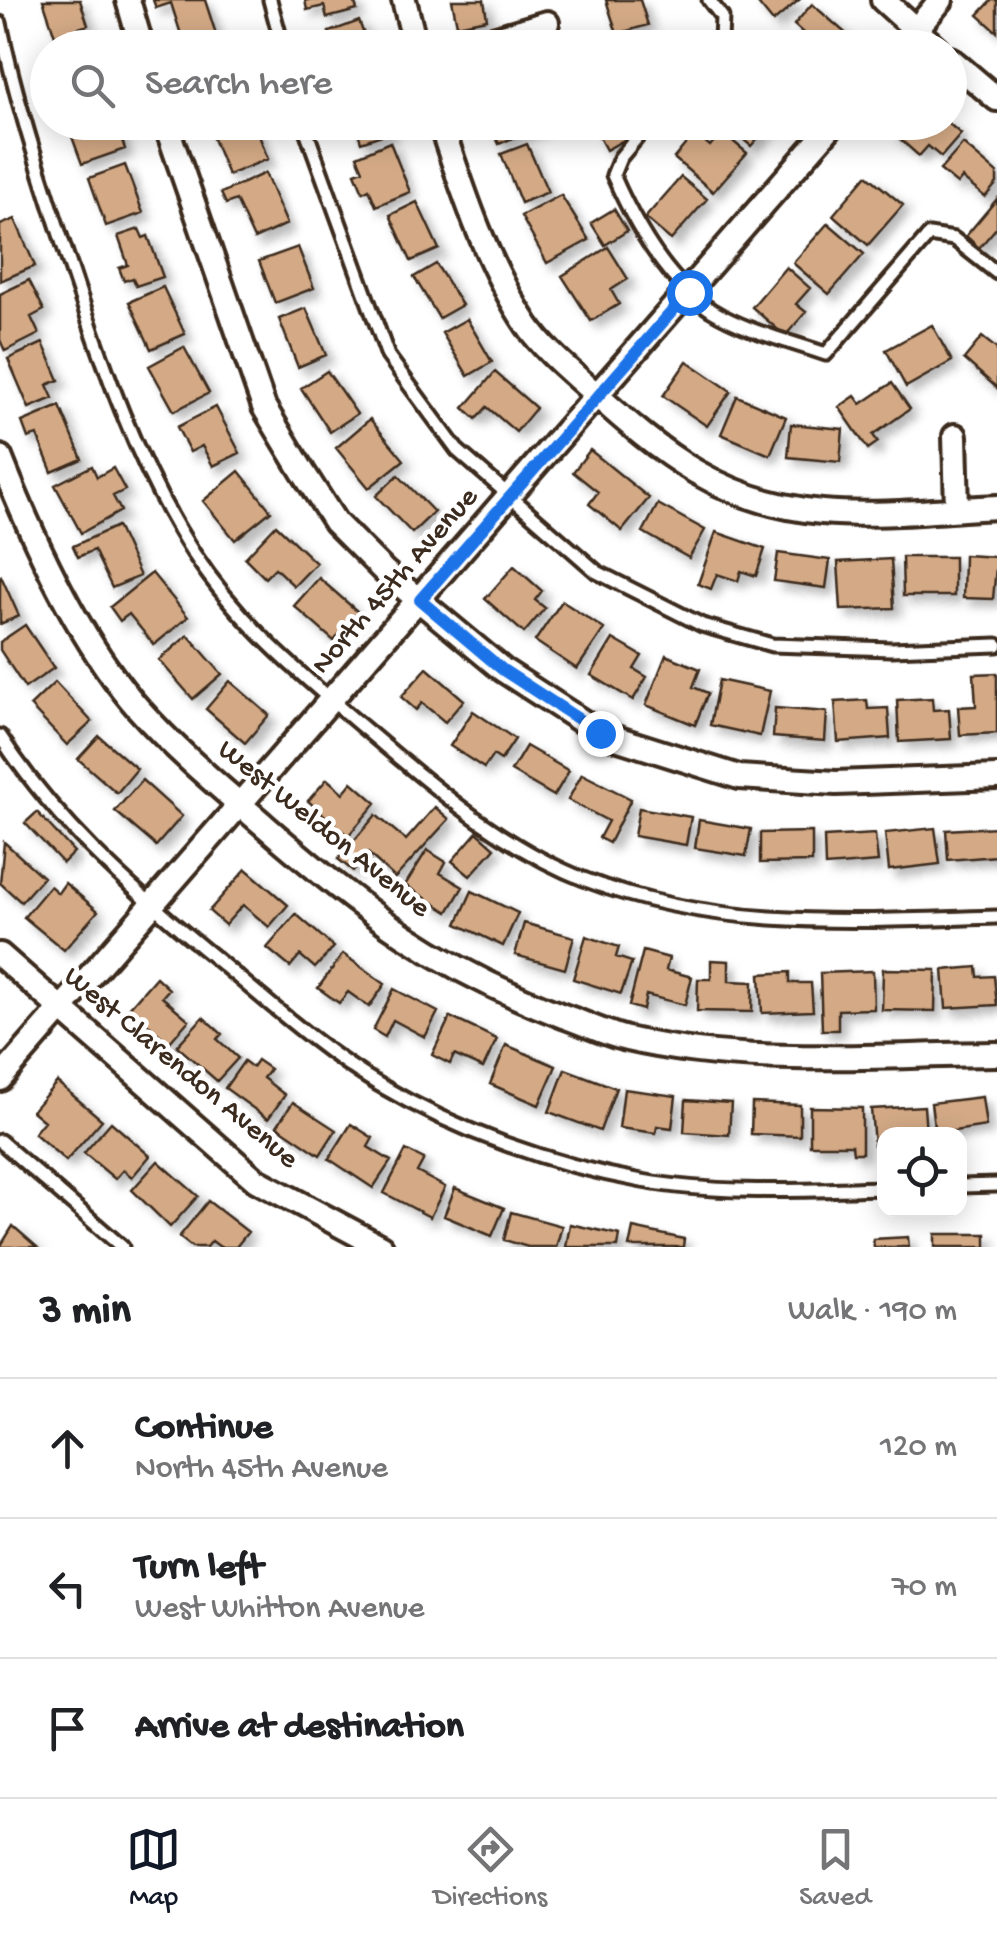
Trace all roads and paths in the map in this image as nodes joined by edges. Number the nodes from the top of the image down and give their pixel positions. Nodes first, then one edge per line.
1 (128, 0) edge
2 (270, 0) edge
3 (404, 0) edge
4 (709, 0) edge
5 (883, 0) edge
6 (941, 0) edge
7 (0, 23) edge
8 (546, 23) dead end
9 (137, 30) edge
10 (278, 30) edge
11 (412, 30) edge
12 (523, 30) edge
13 (721, 30) edge
14 (902, 30) edge
15 (916, 30) edge
16 (967, 73) edge
17 (997, 99) edge
18 (30, 130) edge
19 (33, 140) edge
20 (172, 140) edge
21 (310, 140) edge
22 (446, 140) edge
23 (635, 140) edge
24 (820, 140) edge
25 (997, 273) edge
26 (689, 292) junction
27 (598, 396) junction
28 (955, 436) dead end
29 (0, 457) edge
30 (509, 497) junction
31 (997, 507) edge
32 (957, 510) junction
33 (420, 600) junction
34 (997, 645) edge
35 (331, 702) junction
36 (0, 736) edge
37 (997, 777) edge
38 (240, 805) junction
39 (150, 907) junction
40 (997, 917) edge
41 (0, 955) edge
42 (60, 1010) junction
43 (997, 1054) edge
44 (0, 1079) edge
45 (0, 1141) edge
46 (997, 1185) edge
47 (967, 1186) edge
48 (877, 1188) edge
49 (122, 1247) edge
50 (381, 1247) edge

1 - 9 street
2 - 10 lane
3 - 11 street
4 - 13 lane
5 - 14 street
6 - 15 street
7 - 18 lane
8 - 12 street
16 - 17 street
19 - 35 lane
20 - 33 street
21 - 30 lane
22 - 27 street
23 - 26 lane
24 - 26 street, North 45th Avenue
25 - 26 lane
26 - 27 street, North 45th Avenue
27 - 30 street, North 45th Avenue
27 - 32 street
28 - 32 street
29 - 38 street, West Weldon Avenue
30 - 33 street, North 45th Avenue
30 - 34 lane
31 - 32 street
33 - 35 street, North 45th Avenue
33 - 37 street
35 - 38 street, North 45th Avenue
35 - 40 lane
36 - 39 lane
38 - 39 street, North 45th Avenue
38 - 43 street, West Weldon Avenue
39 - 42 street, North 45th Avenue
39 - 48 lane
41 - 42 street, West Clarendon Avenue
42 - 44 street, North 45th Avenue
42 - 50 street, West Clarendon Avenue
45 - 49 lane
46 - 47 lane

